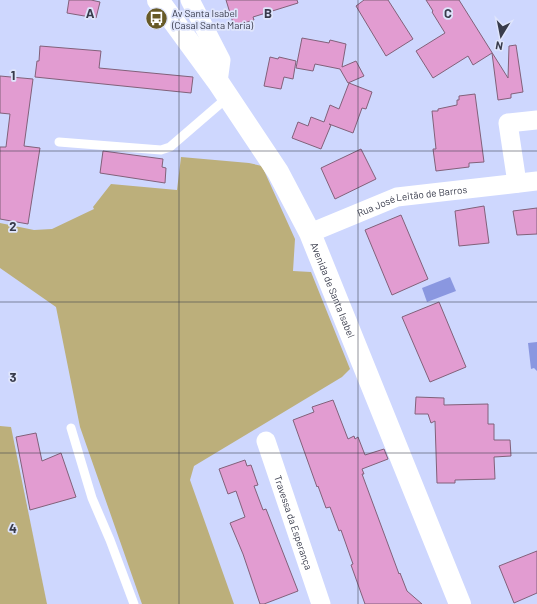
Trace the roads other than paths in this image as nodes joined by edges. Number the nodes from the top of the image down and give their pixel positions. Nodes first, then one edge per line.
1 (158, 0) edge
2 (190, 0) edge
3 (223, 89) junction
4 (537, 120) edge
5 (58, 142) dead end
6 (537, 181) edge
7 (517, 183) junction
8 (310, 233) junction
9 (71, 428) dead end
10 (266, 441) dead end
11 (134, 604) edge
12 (321, 604) edge
13 (460, 604) edge

1 - 3 street, Avenida de Santa Isabel
2 - 3 street
3 - 5 lane
3 - 8 street, Avenida de Santa Isabel
4 - 7 street
6 - 7 street, Rua José Leitão de Barros
7 - 8 street, Rua José Leitão de Barros
8 - 13 street, Avenida de Santa Isabel
9 - 11 lane
10 - 12 street, Travessa da Esperança

